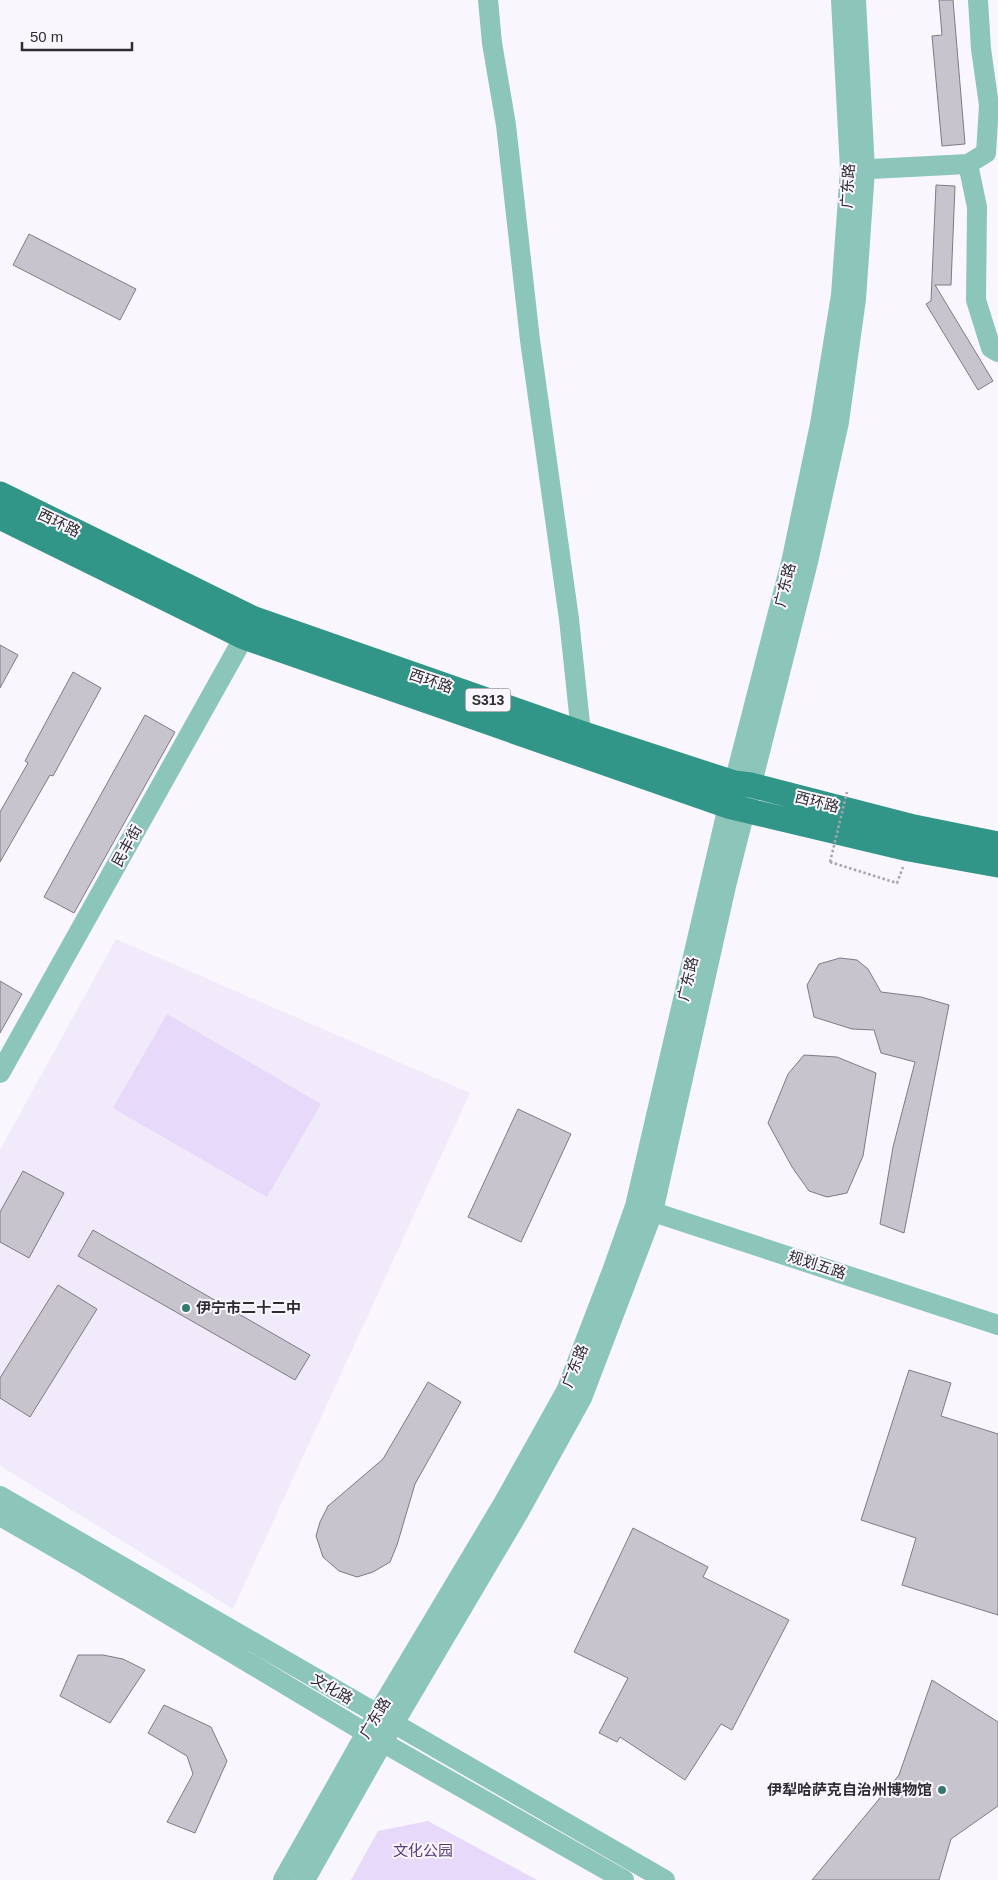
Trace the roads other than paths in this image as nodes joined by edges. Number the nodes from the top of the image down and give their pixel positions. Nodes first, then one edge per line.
1 (488, 0) edge
2 (841, 0) edge
3 (856, 0) edge
4 (978, 0) edge
5 (968, 164) junction
6 (857, 170) junction
7 (998, 352) edge
8 (0, 494) edge
9 (0, 518) edge
10 (248, 628) junction
11 (581, 733) junction
12 (740, 796) junction
13 (998, 844) edge
14 (998, 865) edge
15 (0, 1073) edge
16 (644, 1209) junction
17 (998, 1325) edge
18 (0, 1496) edge
19 (0, 1516) edge
20 (386, 1720) junction
21 (375, 1737) junction
22 (283, 1880) edge
23 (306, 1880) edge
24 (624, 1880) edge
25 (665, 1880) edge

1 - 11 street
2 - 6 street, 广东路
3 - 6 street, 广东路
4 - 5 street
5 - 6 street
5 - 7 street
6 - 12 street, 广东路
8 - 10 main road, 西环路 / S313
9 - 10 main road, 西环路 / S313
10 - 11 main road, 西环路 / S313
10 - 12 main road, 西环路 / S313
10 - 15 street, 民丰街
11 - 12 main road, 西环路 / S313
12 - 13 main road, 西环路 / S313
12 - 14 main road, 西环路 / S313
12 - 16 street, 广东路
16 - 17 street, 规划五路
16 - 20 street, 广东路
18 - 20 street, 文化路
19 - 21 street, 文化路
20 - 21 street, 广东路
20 - 25 street, 文化路
21 - 22 street, 广东路
21 - 23 street, 广东路
21 - 24 street, 文化路

